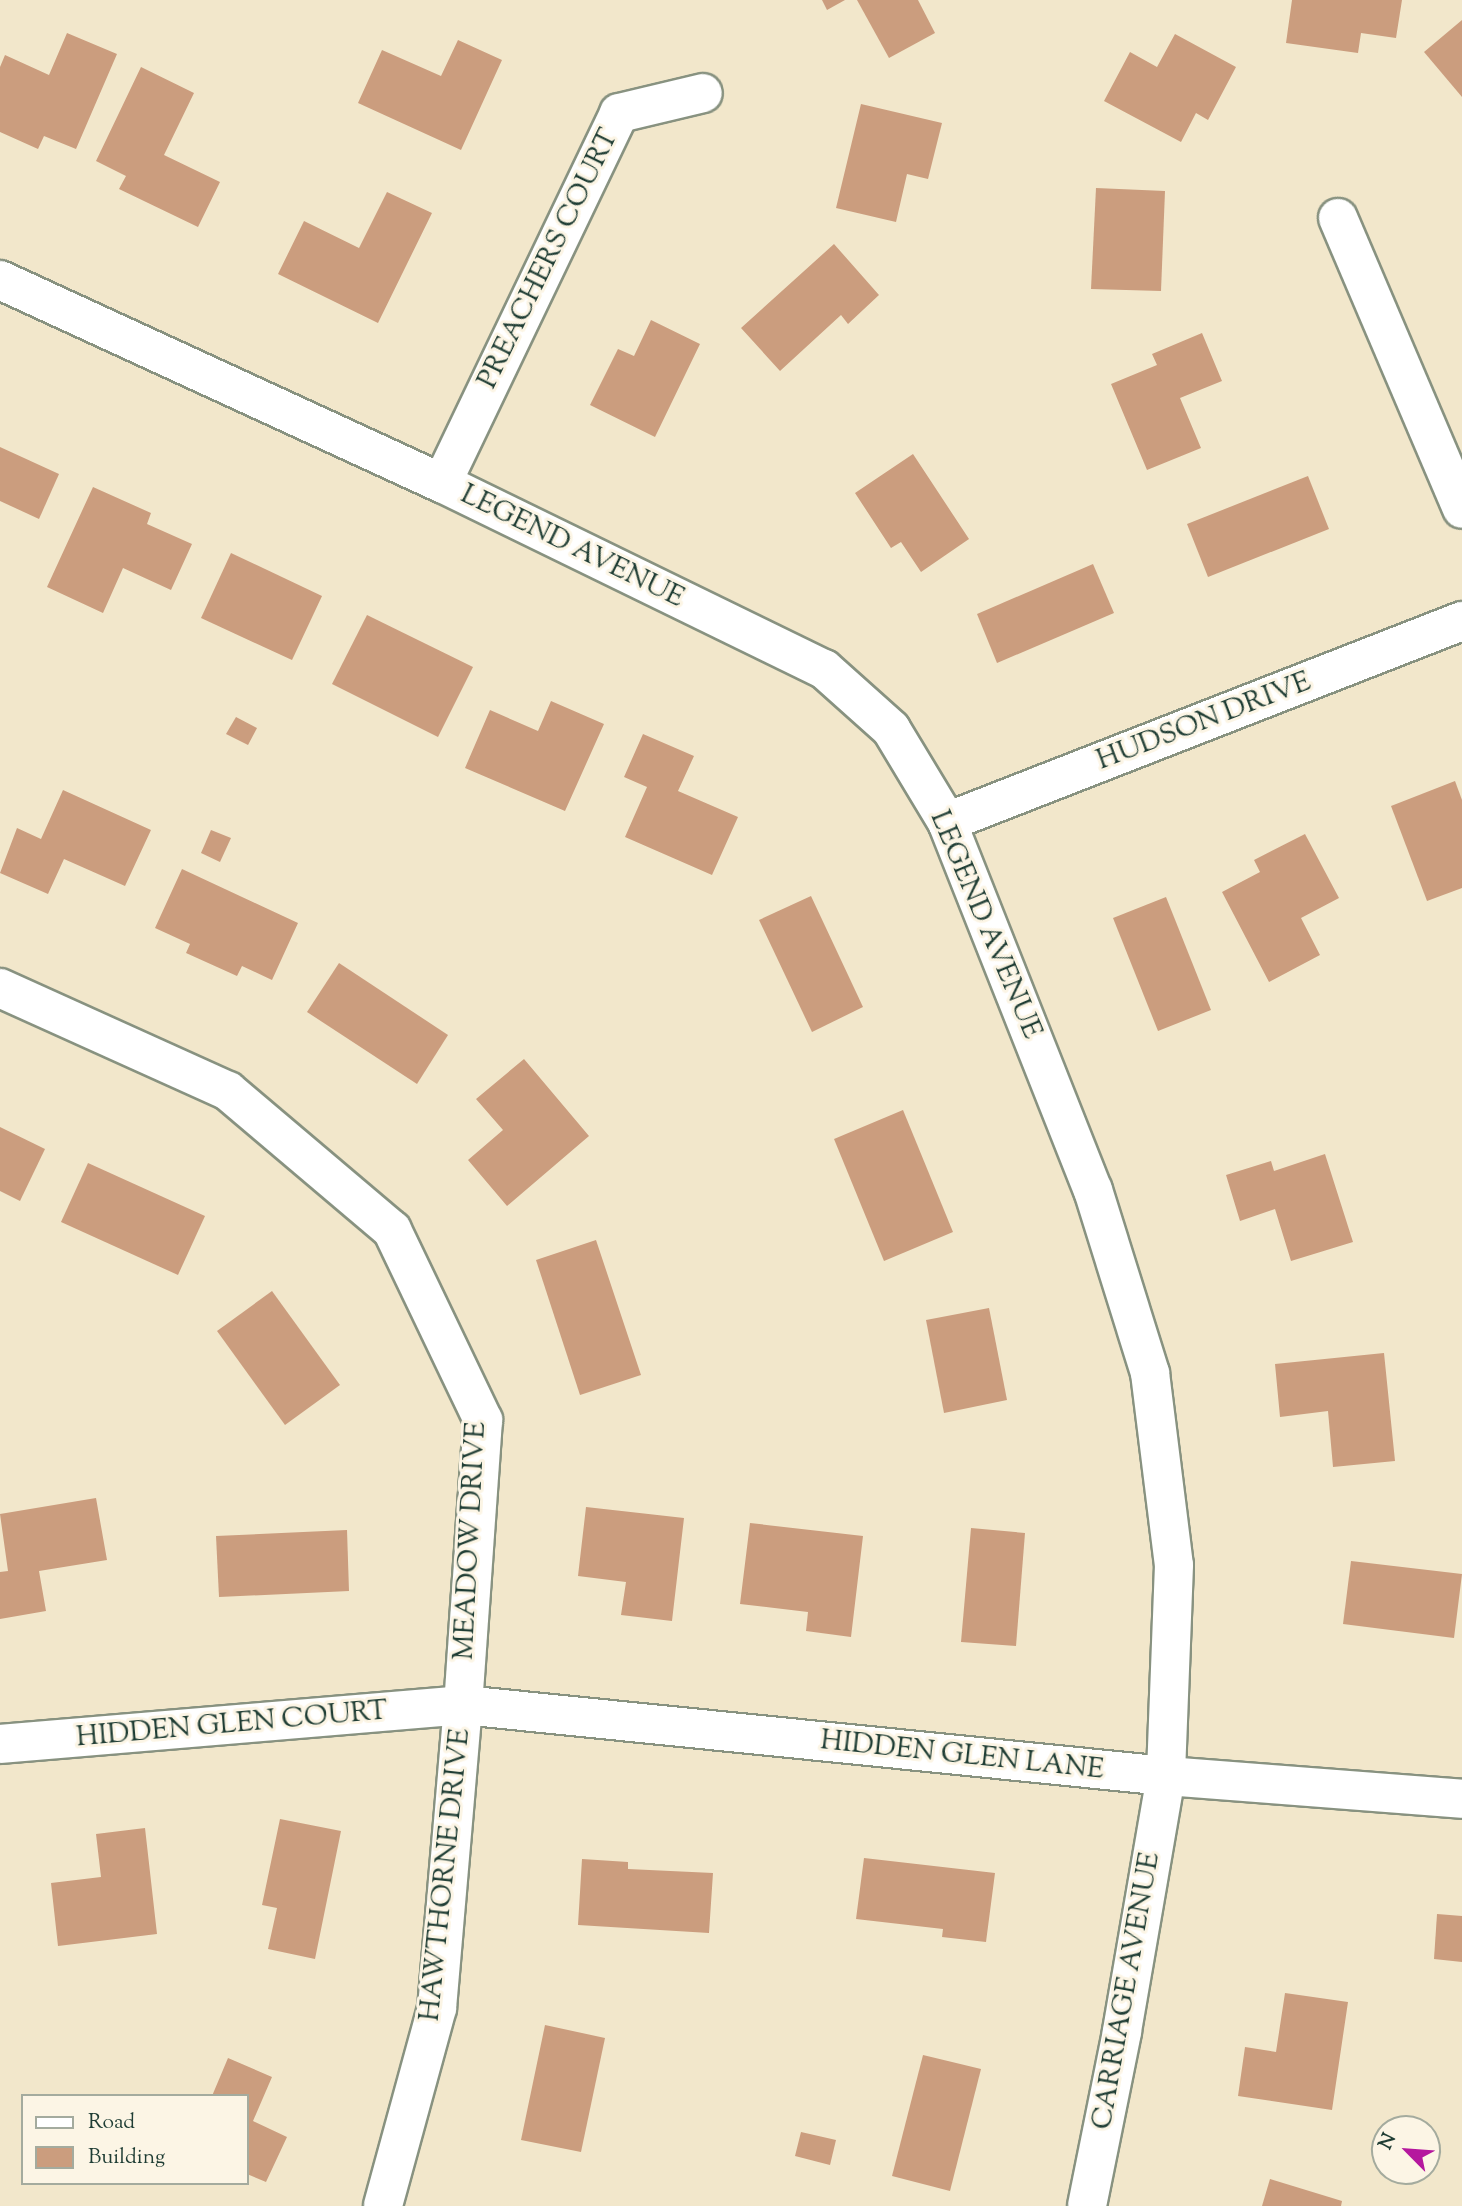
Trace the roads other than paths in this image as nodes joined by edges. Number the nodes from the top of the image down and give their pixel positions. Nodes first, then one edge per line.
1 (703, 93) dead end
2 (1338, 218) dead end
3 (0, 281) edge
4 (442, 483) junction
5 (1462, 509) edge
6 (1462, 621) edge
7 (947, 822) junction
8 (0, 988) edge
9 (463, 1705) junction
10 (0, 1744) edge
11 (1166, 1776) junction
12 (1462, 1799) edge
13 (383, 2206) edge
14 (1087, 2206) edge

1 - 4 street, PREACHERS COURT
2 - 5 street
3 - 4 street, LEGEND AVENUE
4 - 7 street, LEGEND AVENUE
6 - 7 street, HUDSON DRIVE
7 - 11 street, LEGEND AVENUE
8 - 9 street, MEADOW DRIVE
9 - 10 street, HIDDEN GLEN COURT
9 - 11 street, HIDDEN GLEN LANE
9 - 13 street, HAWTHORNE DRIVE
11 - 12 street, HIDDEN GLEN LANE
11 - 14 street, CARRIAGE AVENUE

